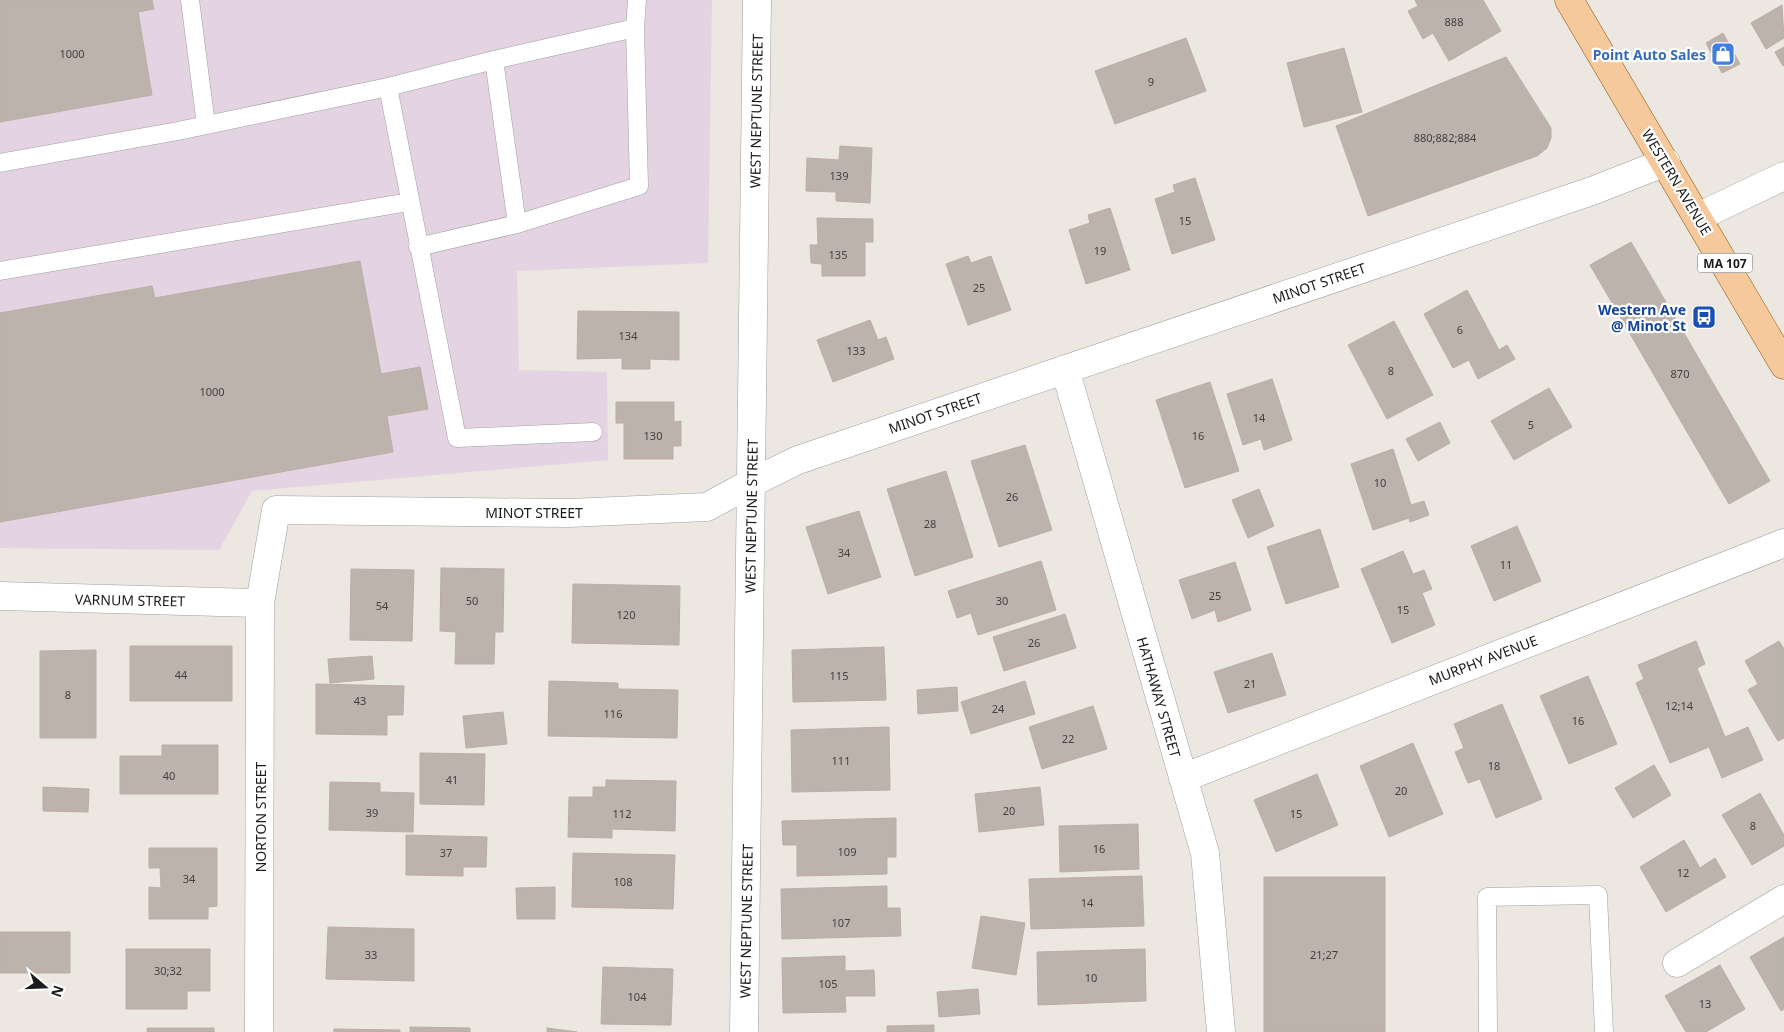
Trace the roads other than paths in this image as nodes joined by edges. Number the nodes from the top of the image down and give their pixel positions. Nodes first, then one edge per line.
1 (190, 0) edge
2 (637, 0) edge
3 (757, 0) edge
4 (1569, 0) edge
5 (635, 28) junction
6 (494, 60) junction
7 (388, 87) junction
8 (206, 125) junction
9 (1666, 162) junction
10 (0, 163) edge
11 (1784, 176) edge
12 (409, 202) junction
13 (1698, 217) junction
14 (518, 224) junction
15 (418, 247) junction
16 (0, 271) edge
17 (1784, 365) edge
18 (1064, 369) junction
19 (593, 432) dead end
20 (751, 482) junction
21 (1784, 543) edge
22 (0, 596) edge
23 (260, 603) junction
24 (1183, 778) junction
25 (1784, 899) edge
26 (1676, 963) dead end
27 (259, 1032) edge
28 (744, 1032) edge
29 (1221, 1032) edge
30 (1488, 1032) edge
31 (1604, 1032) edge

1 - 8 lane
2 - 5 lane
3 - 20 street, WEST NEPTUNE STREET
4 - 9 main road, WESTERN AVENUE / MA 107
5 - 6 lane
5 - 14 lane
6 - 7 lane
6 - 14 lane
7 - 8 lane
7 - 12 lane
8 - 10 lane
9 - 13 main road, WESTERN AVENUE / MA 107
9 - 18 street, MINOT STREET
11 - 13 street
12 - 15 lane
12 - 16 lane
13 - 17 main road, WESTERN AVENUE / MA 107
14 - 15 lane
15 - 19 lane
18 - 20 street, MINOT STREET
18 - 24 street, HATHAWAY STREET
20 - 23 street, MINOT STREET
20 - 28 street, WEST NEPTUNE STREET
21 - 24 street, MURPHY AVENUE
22 - 23 street, VARNUM STREET
23 - 27 street, NORTON STREET
24 - 29 street, HATHAWAY STREET
25 - 26 street
30 - 31 lane

